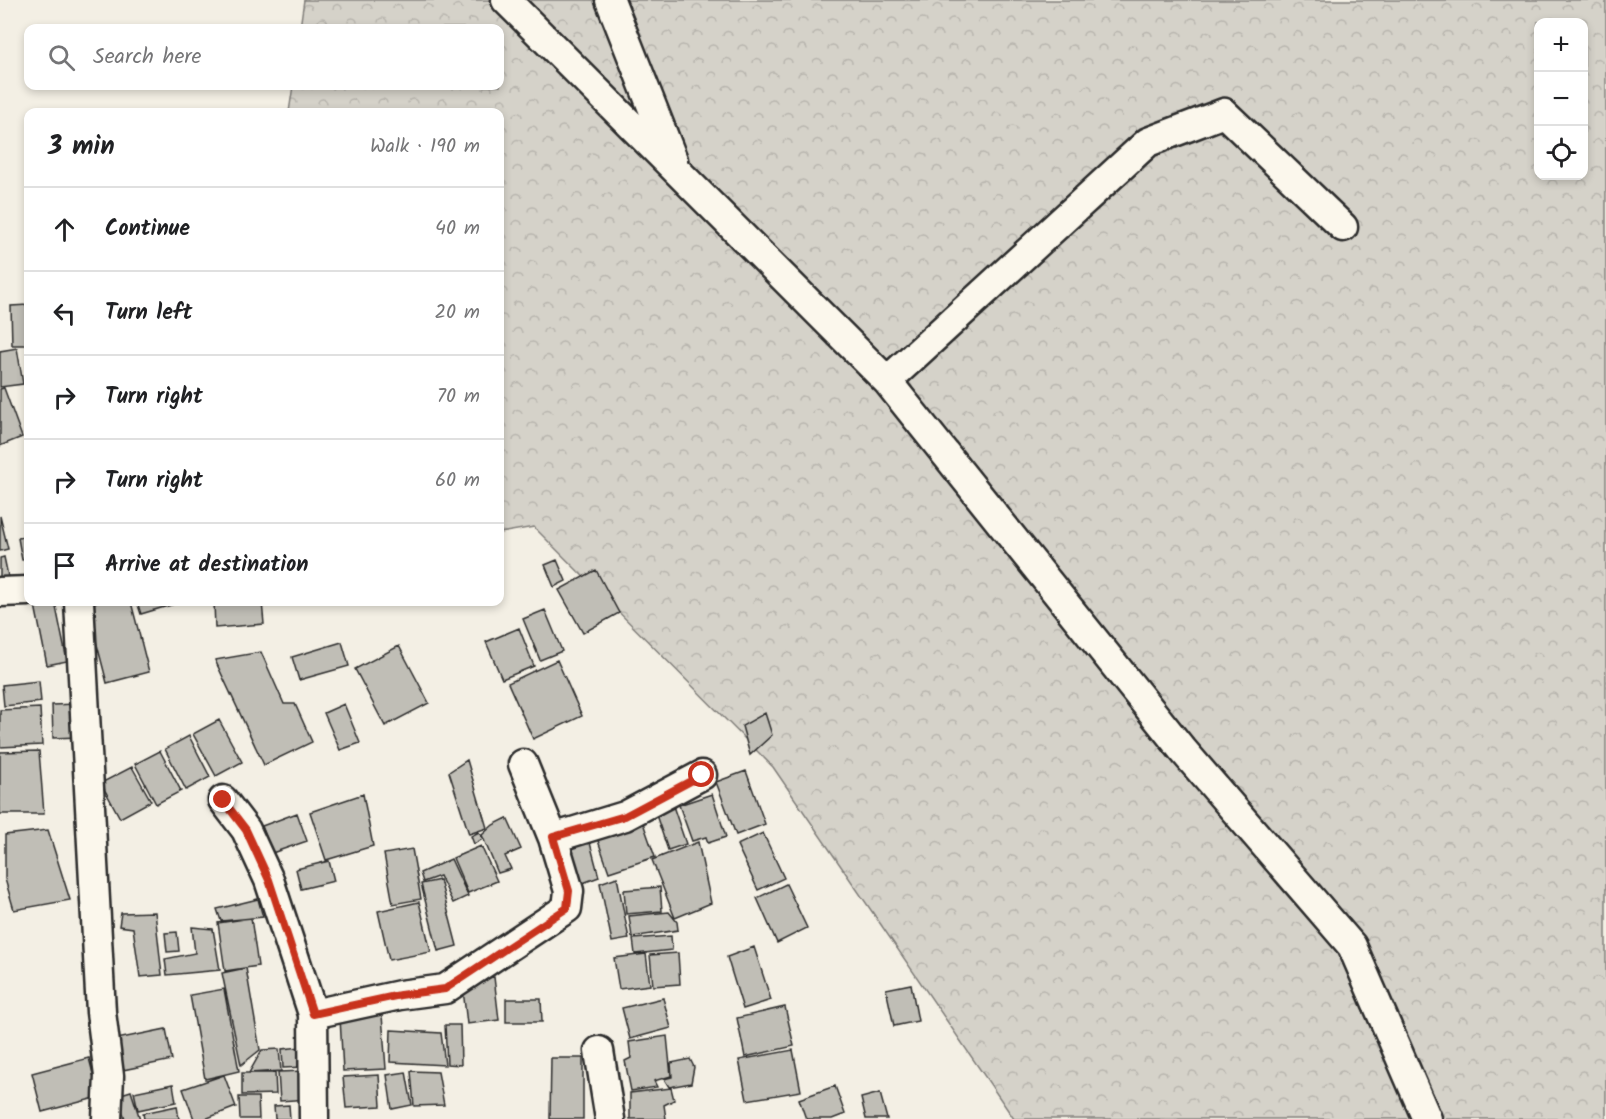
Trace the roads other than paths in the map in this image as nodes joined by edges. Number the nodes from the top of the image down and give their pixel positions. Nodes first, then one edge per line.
1 (506, 0) edge
2 (610, 0) edge
3 (676, 169) junction
4 (1343, 227) dead end
5 (887, 381) junction
6 (24, 591) edge
7 (0, 592) edge
8 (79, 606) edge
9 (523, 764) dead end
10 (702, 775) dead end
11 (223, 800) dead end
12 (553, 837) junction
13 (313, 1014) junction
14 (599, 1051) dead end
15 (107, 1119) edge
16 (314, 1119) edge
17 (610, 1119) edge
18 (1427, 1119) edge

1 - 3 street
2 - 3 street
3 - 5 street
4 - 5 street
5 - 18 street
6 - 7 street
8 - 15 street
9 - 12 street
10 - 12 street
11 - 13 street
12 - 13 street
13 - 16 street
14 - 17 street

